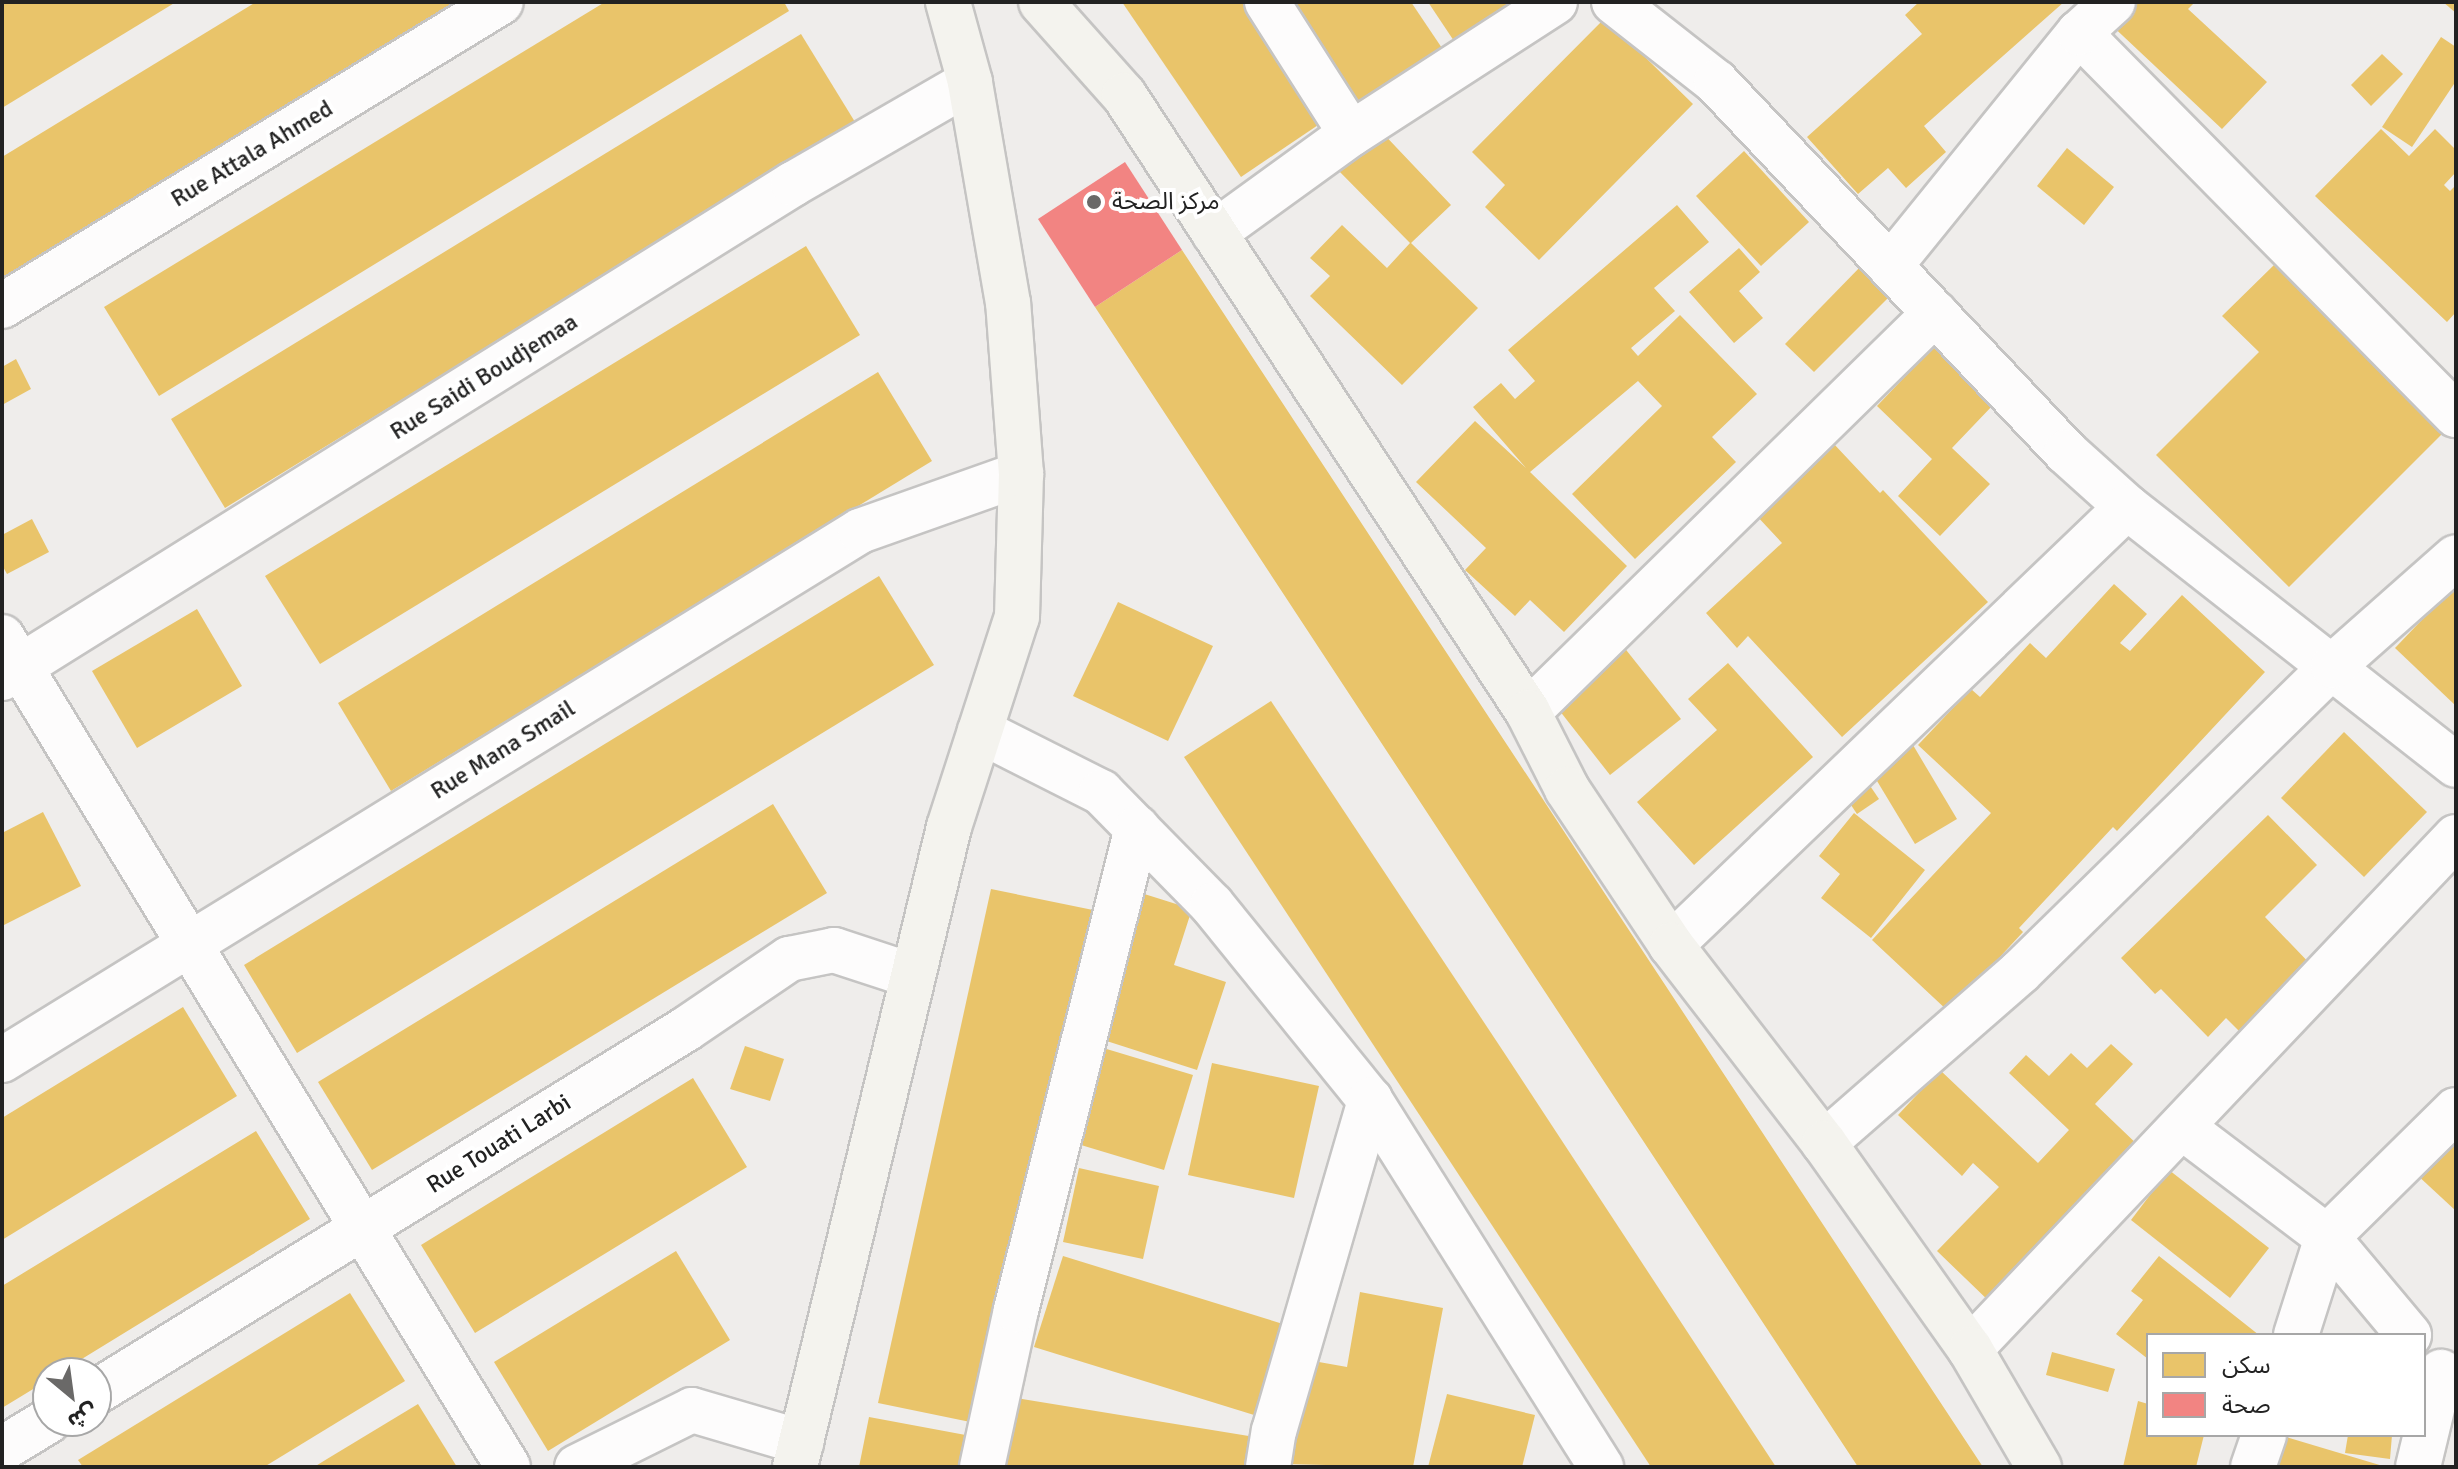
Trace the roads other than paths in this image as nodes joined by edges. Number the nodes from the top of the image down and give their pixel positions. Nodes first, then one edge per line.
1 (501, 2) edge
2 (948, 2) edge
3 (1041, 2) edge
4 (1267, 2) edge
5 (1555, 2) edge
6 (1614, 2) edge
7 (2113, 2) edge
8 (2079, 33) junction
9 (970, 82) junction
10 (1351, 134) junction
11 (1214, 233) junction
12 (1890, 266) junction
13 (2, 306) edge
14 (1935, 313) junction
15 (2456, 415) edge
16 (1021, 474) junction
17 (2127, 507) junction
18 (2456, 557) edge
19 (8, 661) edge
20 (2333, 666) junction
21 (1528, 712) junction
22 (980, 731) junction
23 (2456, 765) edge
24 (1137, 828) junction
25 (2456, 837) edge
26 (189, 944) junction
27 (1671, 945) junction
28 (913, 976) junction
29 (2, 1060) edge
30 (1370, 1100) junction
31 (2456, 1110) edge
32 (2182, 1127) junction
33 (1824, 1143) junction
34 (362, 1229) junction
35 (2327, 1237) junction
36 (2297, 1333) edge
37 (2407, 1333) edge
38 (1970, 1349) junction
39 (2440, 1370) edge
40 (112, 1382) edge
41 (32, 1431) edge
42 (2426, 1432) edge
43 (2263, 1437) edge
44 (2425, 1437) edge
45 (2, 1449) edge
46 (798, 1454) edge
47 (1595, 1463) edge
48 (508, 1467) edge
49 (577, 1467) edge
50 (982, 1467) edge
51 (1268, 1467) edge
52 (2039, 1467) edge
53 (2253, 1467) edge
54 (2418, 1467) edge

1 - 13 street, Rue Attala Ahmed
2 - 9 street
3 - 11 street
4 - 10 street
5 - 10 street
6 - 12 street
7 - 8 street
8 - 12 street
8 - 15 street
9 - 16 street
9 - 19 street, Rue Saidi Boudjemaa
10 - 11 street
11 - 21 street
12 - 14 street
14 - 17 street
14 - 21 street
16 - 22 street
16 - 26 street, Rue Mana Smail
17 - 20 street
17 - 27 street
18 - 20 street
19 - 26 street
20 - 23 street
20 - 33 street
21 - 27 street
22 - 24 street
22 - 28 street
24 - 30 street
24 - 50 street
25 - 32 street
26 - 29 street, Rue Mana Smail
26 - 34 street
27 - 33 street
28 - 34 street, Rue Touati Larbi
28 - 46 street
30 - 47 street
30 - 51 street
31 - 35 street
32 - 35 street
32 - 38 street
33 - 38 street
34 - 40 street, Rue Touati Larbi
34 - 48 street
35 - 36 street
35 - 37 street
38 - 52 street
39 - 42 street
41 - 45 street
43 - 53 street
44 - 54 street
46 - 49 street

